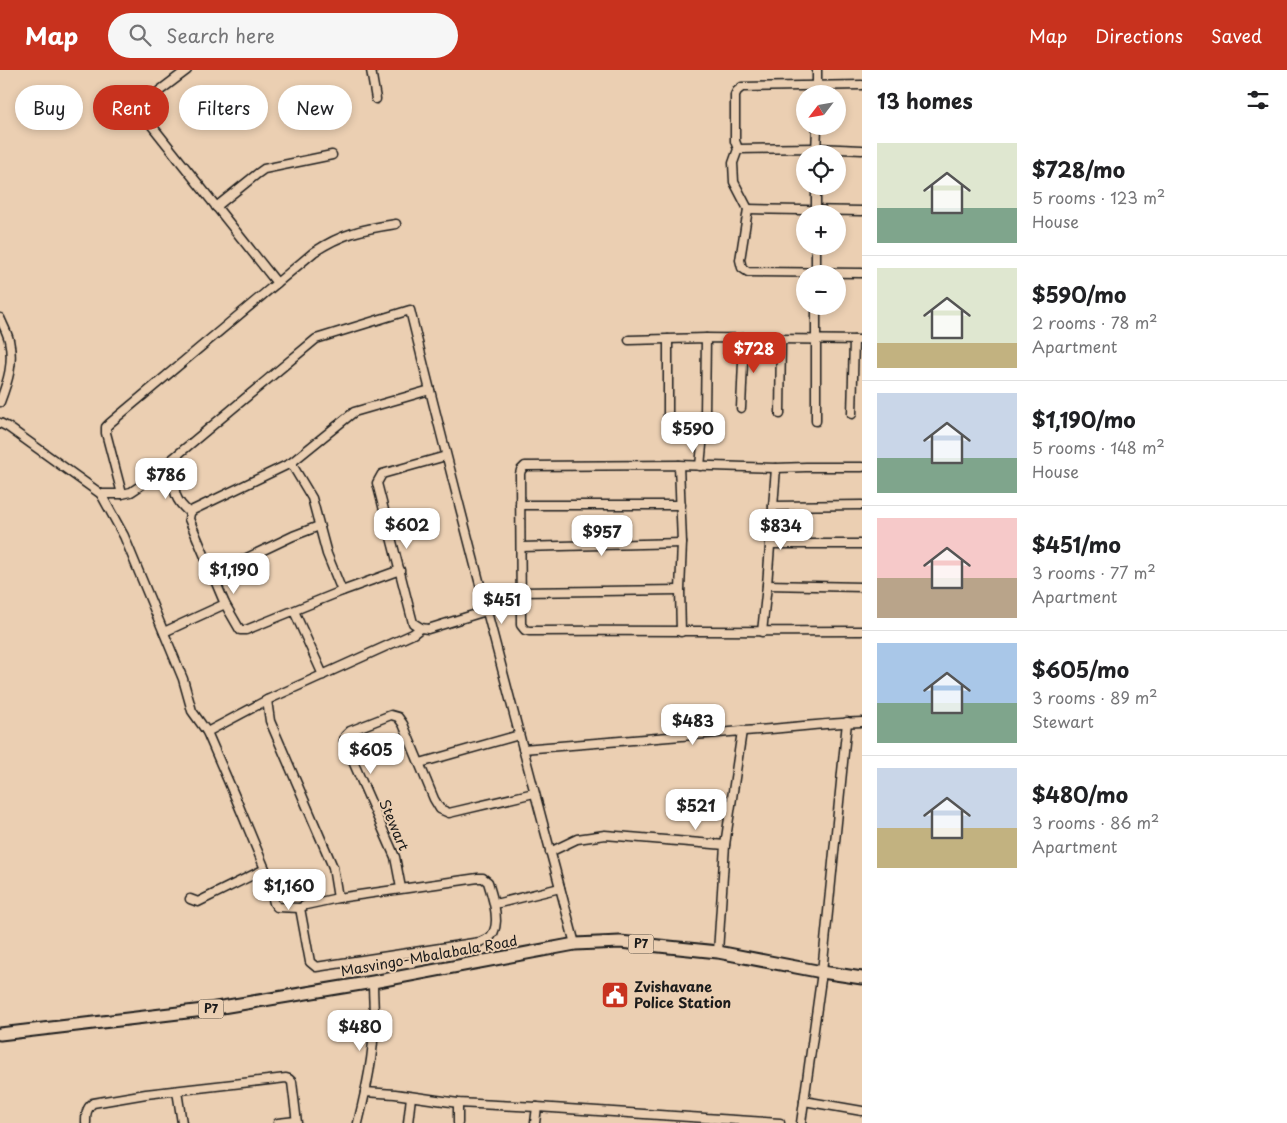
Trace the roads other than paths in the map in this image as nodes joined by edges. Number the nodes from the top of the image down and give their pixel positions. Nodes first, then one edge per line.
1 (187, 70) edge
2 (371, 70) edge
3 (817, 70) edge
4 (817, 85) edge
5 (862, 85) edge
6 (846, 87) edge
7 (796, 89) edge
8 (376, 98) dead end
9 (738, 149) junction
10 (796, 150) edge
11 (846, 150) edge
12 (862, 150) edge
13 (332, 155) dead end
14 (216, 207) junction
15 (748, 209) junction
16 (796, 211) edge
17 (846, 211) edge
18 (862, 211) edge
19 (396, 224) dead end
20 (796, 273) edge
21 (846, 273) edge
22 (862, 273) edge
23 (277, 283) junction
24 (816, 315) edge
25 (0, 318) edge
26 (706, 338) junction
27 (744, 338) junction
28 (668, 339) junction
29 (781, 339) junction
30 (816, 339) junction
31 (629, 340) dead end
32 (858, 340) edge
33 (430, 390) junction
34 (0, 402) edge
35 (741, 408) dead end
36 (780, 414) dead end
37 (852, 414) dead end
38 (816, 421) dead end
39 (0, 423) edge
40 (703, 429) junction
41 (446, 456) junction
42 (291, 463) junction
43 (164, 465) junction
44 (679, 465) junction
45 (700, 466) junction
46 (862, 467) edge
47 (776, 468) junction
48 (101, 494) junction
49 (122, 494) junction
50 (520, 504) junction
51 (681, 505) junction
52 (862, 505) edge
53 (773, 506) junction
54 (190, 514) junction
55 (320, 526) junction
56 (682, 543) junction
57 (770, 544) junction
58 (862, 544) edge
59 (521, 547) junction
60 (400, 570) junction
61 (213, 574) junction
62 (767, 585) junction
63 (862, 587) edge
64 (680, 590) junction
65 (342, 591) junction
66 (520, 592) junction
67 (225, 604) junction
68 (294, 611) junction
69 (486, 611) junction
70 (421, 628) junction
71 (862, 631) edge
72 (164, 632) junction
73 (681, 632) junction
74 (762, 632) junction
75 (323, 675) junction
76 (267, 700) junction
77 (847, 722) junction
78 (862, 722) edge
79 (742, 731) junction
80 (207, 732) junction
81 (520, 735) junction
82 (523, 749) junction
83 (420, 763) junction
84 (534, 793) junction
85 (725, 845) junction
86 (550, 852) junction
87 (265, 869) junction
88 (401, 888) junction
89 (560, 888) junction
90 (338, 898) junction
91 (190, 899) dead end
92 (495, 904) junction
93 (300, 908) junction
94 (575, 944) junction
95 (718, 952) junction
96 (822, 972) junction
97 (862, 978) edge
98 (373, 982) junction
99 (0, 1034) edge
100 (177, 1091) junction
101 (365, 1092) junction
102 (411, 1097) junction
103 (804, 1102) junction
104 (458, 1103) junction
105 (537, 1107) junction
106 (862, 1111) edge
107 (296, 1122) edge
108 (86, 1123) edge
109 (182, 1123) edge
110 (278, 1123) edge
111 (358, 1123) edge
112 (408, 1123) edge
113 (458, 1123) edge
114 (535, 1123) edge
115 (780, 1123) edge
116 (802, 1123) edge

1 - 14 street
2 - 8 street
3 - 4 street
5 - 6 street
7 - 9 street
9 - 10 street
9 - 15 street
11 - 12 street
13 - 14 street
14 - 23 street
15 - 16 street
15 - 20 street
17 - 18 street
19 - 23 street
21 - 22 street
23 - 49 street
24 - 30 street
25 - 34 street
26 - 27 street
26 - 28 street
26 - 40 street
27 - 29 street
27 - 35 street
28 - 31 street
28 - 40 street
29 - 30 street
29 - 36 street
30 - 32 street
30 - 38 street
32 - 37 street
33 - 41 street
33 - 42 street
33 - 43 street
39 - 48 street
40 - 45 street
41 - 60 street
41 - 69 street
42 - 54 street
42 - 55 street
43 - 49 street
43 - 54 street
44 - 45 street
44 - 50 street
44 - 51 street
45 - 47 street
46 - 47 street
47 - 53 street
48 - 49 street
48 - 72 street
50 - 51 street
50 - 59 street
51 - 56 street
52 - 53 street
53 - 57 street
54 - 61 street
55 - 61 street
55 - 65 street
56 - 59 street
56 - 64 street
57 - 58 street
57 - 62 street
59 - 66 street
60 - 65 street
60 - 70 street
61 - 67 street
62 - 63 street
62 - 74 street
64 - 66 street
64 - 73 street
65 - 68 street
66 - 73 street
67 - 68 street
67 - 72 street
68 - 75 street
69 - 70 street
69 - 81 street
70 - 75 street
71 - 74 street
72 - 80 street
73 - 74 street
75 - 76 street
76 - 80 street
76 - 90 street
77 - 78 street
77 - 79 street
77 - 96 street
79 - 82 street
79 - 85 street
80 - 87 street
81 - 82 street
81 - 83 street
82 - 84 street
83 - 84 street
83 - 88 street, Stewart
84 - 86 street
85 - 86 street
85 - 95 street
86 - 89 street
87 - 91 street
87 - 93 street
88 - 90 street
88 - 92 street
89 - 92 street
89 - 94 street
90 - 93 street
92 - 93 street
94 - 95 highway, Masvingo-Mbalabala Road / P7
94 - 98 highway, Masvingo-Mbalabala Road / P7
95 - 96 highway, Masvingo-Mbalabala Road / P7
96 - 97 highway, Masvingo-Mbalabala Road / P7
96 - 103 street
98 - 99 highway, Masvingo-Mbalabala Road / P7
98 - 101 street
100 - 107 street
100 - 108 street
100 - 109 street
101 - 102 street
101 - 111 street
102 - 104 street
102 - 112 street
103 - 106 street
103 - 116 street
104 - 105 street
104 - 113 street
105 - 114 street
105 - 115 street
107 - 110 street

